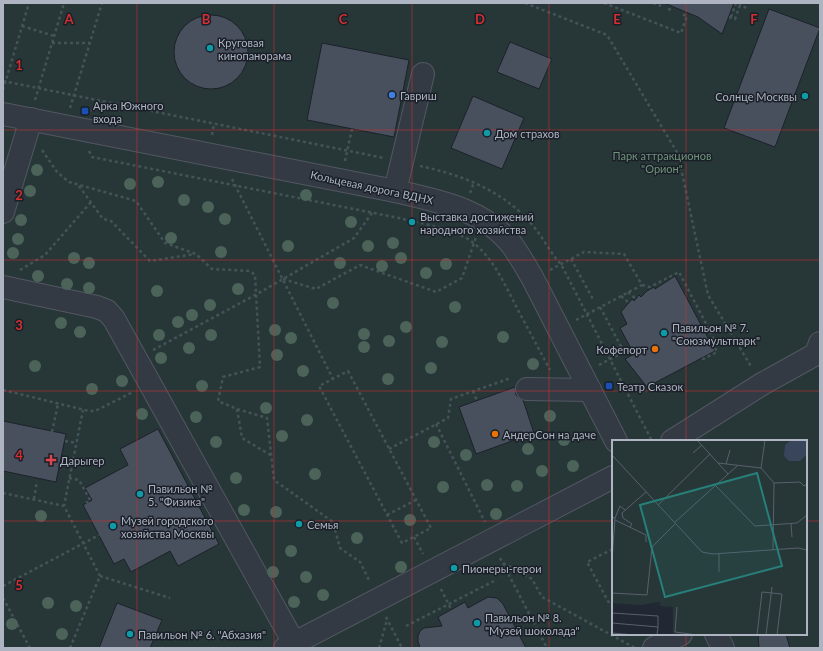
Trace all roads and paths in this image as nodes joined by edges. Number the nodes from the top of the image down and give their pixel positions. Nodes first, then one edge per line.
1 (29, 3) edge
2 (64, 3) edge
3 (102, 3) edge
4 (525, 3) edge
5 (604, 3) edge
6 (653, 3) edge
7 (736, 3) edge
8 (740, 4) edge
9 (661, 6) dead end
10 (749, 9) dead end
11 (680, 14) dead end
12 (22, 26) junction
13 (54, 36) junction
14 (52, 43) junction
15 (90, 43) junction
16 (422, 74) dead end
17 (4, 82) edge
18 (38, 88) junction
19 (3, 90) edge
20 (104, 102) dead end
21 (70, 110) dead end
22 (3, 114) edge
23 (88, 114) dead end
24 (31, 119) junction
25 (214, 124) dead end
26 (352, 128) dead end
27 (86, 148) dead end
28 (217, 148) junction
29 (42, 150) dead end
30 (344, 166) dead end
31 (474, 182) dead end
32 (79, 186) junction
33 (235, 186) junction
34 (395, 191) junction
35 (469, 195) dead end
36 (91, 202) junction
37 (3, 212) edge
38 (372, 213) junction
39 (484, 220) junction
40 (473, 244) junction
41 (196, 254) junction
42 (571, 259) junction
43 (283, 279) junction
44 (533, 279) junction
45 (642, 285) junction
46 (8, 288) edge
47 (628, 292) junction
48 (257, 294) junction
49 (621, 296) junction
50 (637, 300) dead end
51 (594, 301) dead end
52 (629, 303) dead end
53 (600, 307) junction
54 (575, 320) dead end
55 (706, 323) junction
56 (701, 325) dead end
57 (820, 343) edge
58 (624, 352) junction
59 (635, 355) dead end
60 (702, 358) dead end
61 (136, 359) junction
62 (599, 365) dead end
63 (554, 376) dead end
64 (333, 379) junction
65 (150, 384) junction
66 (762, 384) junction
67 (527, 389) joint
68 (3, 390) edge
69 (590, 390) junction
70 (473, 391) junction
71 (477, 401) dead end
72 (58, 404) junction
73 (237, 409) junction
74 (83, 410) junction
75 (436, 424) junction
76 (52, 432) dead end
77 (615, 440) edge
78 (674, 440) edge
79 (65, 441) dead end
80 (76, 443) junction
81 (389, 449) junction
82 (272, 457) junction
83 (69, 478) junction
84 (612, 478) edge
85 (38, 481) dead end
86 (3, 493) edge
87 (34, 500) junction
88 (416, 500) junction
89 (88, 503) dead end
90 (64, 506) junction
91 (387, 515) junction
92 (99, 534) dead end
93 (492, 539) junction
94 (83, 543) junction
95 (612, 550) edge
96 (503, 563) junction
97 (100, 576) junction
98 (494, 581) dead end
99 (438, 583) dead end
100 (3, 586) edge
101 (3, 598) edge
102 (170, 598) dead end
103 (378, 600) junction
104 (609, 603) dead end
105 (448, 604) junction
106 (451, 610) dead end
107 (387, 619) junction
108 (406, 626) dead end
109 (679, 635) edge
110 (716, 635) edge
111 (289, 645) edge
112 (30, 648) edge
113 (70, 648) edge
114 (379, 648) edge
115 (402, 648) edge
116 (547, 648) edge
117 (635, 648) edge
118 (654, 648) edge
119 (723, 648) edge

1 - 12 path
2 - 13 path
3 - 15 path
4 - 66 path
5 - 11 path
6 - 9 path
7 - 8 path
8 - 10 path
12 - 13 path
12 - 17 path
13 - 14 path
14 - 15 path
14 - 18 path
15 - 21 path
16 - 34 street
17 - 18 path
17 - 19 path
18 - 24 path
20 - 23 path
22 - 24 street, Кольцевая дорога ВДНХ
24 - 28 street, Кольцевая дорога ВДНХ
24 - 37 street
25 - 28 path
26 - 30 path
27 - 33 path
28 - 33 path
28 - 34 street, Кольцевая дорога ВДНХ
29 - 32 path
31 - 35 path
32 - 36 path
32 - 41 path
33 - 38 path
33 - 43 path
34 - 39 street, Кольцевая дорога ВДНХ
36 - 41 path
36 - 46 path
38 - 40 path
38 - 43 path
39 - 40 path
39 - 44 street, Кольцевая дорога ВДНХ
40 - 43 path
40 - 63 path
41 - 48 path
42 - 44 path
42 - 45 path
42 - 51 path
43 - 48 path
43 - 64 path
44 - 69 street, Кольцевая дорога ВДНХ
45 - 47 path
45 - 55 path
46 - 61 street
47 - 49 path
47 - 50 path
48 - 61 path
48 - 73 path
49 - 52 path
49 - 53 path
53 - 54 path
53 - 58 path
55 - 56 path
55 - 60 path
57 - 66 street
58 - 59 path
58 - 62 path
61 - 65 street
64 - 81 path
64 - 91 path
65 - 74 path
65 - 111 street
66 - 78 street
67 - 69 street
67 - 70 path
68 - 72 path
69 - 77 street, Кольцевая дорога ВДНХ
70 - 71 path
70 - 75 path
72 - 74 path
72 - 76 path
73 - 82 path
73 - 82 path
74 - 80 path
75 - 81 path
75 - 93 path
79 - 80 path
80 - 83 path
81 - 88 path
82 - 103 path
83 - 89 path
83 - 90 path
84 - 93 street
85 - 87 path
86 - 87 path
87 - 90 path
88 - 91 path
88 - 91 path
90 - 94 path
92 - 94 path
93 - 96 path
93 - 103 street
94 - 97 path
94 - 100 path
95 - 104 path
96 - 116 path
96 - 117 path
97 - 102 path
97 - 113 path
98 - 105 path
99 - 105 path
101 - 112 path
103 - 107 path
103 - 111 street
105 - 106 path
105 - 108 path
107 - 114 path
107 - 115 path
109 - 118 street
110 - 119 street

